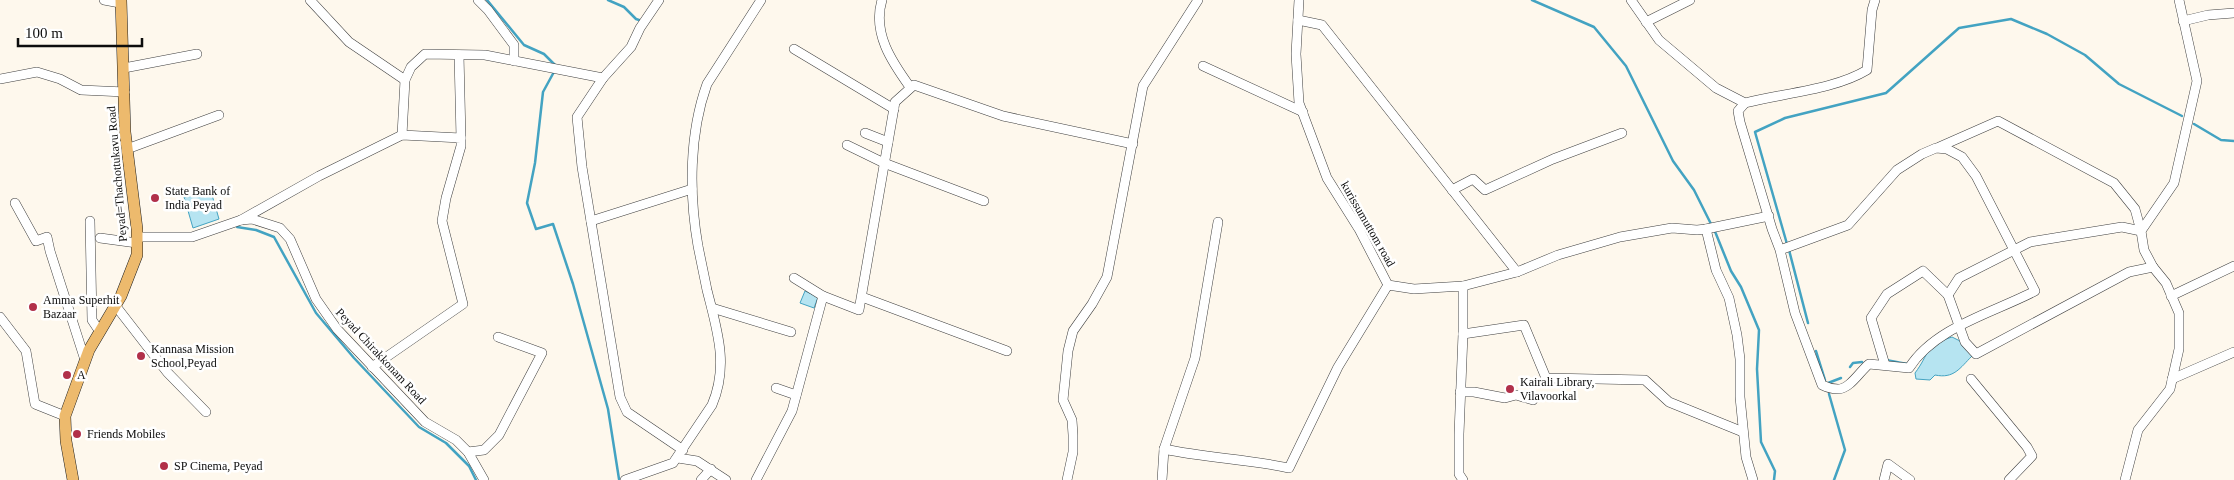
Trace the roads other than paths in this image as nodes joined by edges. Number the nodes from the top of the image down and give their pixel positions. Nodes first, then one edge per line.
1 (104, 0) edge
2 (310, 0) edge
3 (478, 0) edge
4 (659, 0) edge
5 (761, 0) edge
6 (882, 0) edge
7 (1198, 0) edge
8 (1299, 0) edge
9 (1631, 0) edge
10 (1690, 0) edge
11 (1875, 0) edge
12 (2179, 0) edge
13 (121, 1) edge
14 (2234, 13) edge
15 (1298, 20) junction
16 (2184, 21) junction
17 (1646, 22) junction
18 (794, 49) dead end
19 (198, 54) dead end
20 (458, 55) junction
21 (514, 61) junction
22 (1203, 66) dead end
23 (124, 68) junction
24 (603, 78) junction
25 (0, 79) edge
26 (405, 80) junction
27 (910, 88) junction
28 (125, 92) junction
29 (1745, 103) junction
30 (894, 109) junction
31 (1303, 112) junction
32 (219, 115) dead end
33 (865, 133) dead end
34 (1622, 134) dead end
35 (402, 135) junction
36 (461, 138) junction
37 (888, 142) junction
38 (1132, 144) junction
39 (846, 145) dead end
40 (1936, 148) junction
41 (127, 149) junction
42 (884, 163) junction
43 (692, 189) junction
44 (1452, 190) junction
45 (984, 201) dead end
46 (15, 203) dead end
47 (1769, 216) junction
48 (241, 220) junction
49 (90, 221) dead end
50 (591, 221) junction
51 (1218, 222) dead end
52 (1707, 228) junction
53 (2141, 231) junction
54 (100, 238) dead end
55 (137, 240) junction
56 (1786, 248) junction
57 (2012, 250) junction
58 (2234, 266) edge
59 (2152, 267) junction
60 (1517, 272) junction
61 (794, 278) dead end
62 (1388, 286) junction
63 (1463, 286) junction
64 (1948, 295) junction
65 (823, 296) junction
66 (2172, 296) junction
67 (862, 297) junction
68 (115, 306) junction
69 (712, 308) junction
70 (3, 325) edge
71 (1958, 327) junction
72 (100, 332) junction
73 (791, 332) dead end
74 (1463, 334) junction
75 (498, 337) dead end
76 (1007, 351) dead end
77 (2234, 352) edge
78 (85, 360) junction
79 (1885, 365) junction
80 (372, 367) junction
81 (2172, 379) junction
82 (1971, 380) dead end
83 (776, 388) dead end
84 (1460, 392) junction
85 (796, 395) junction
86 (1533, 400) dead end
87 (206, 412) dead end
88 (65, 416) junction
89 (1743, 432) junction
90 (1164, 449) junction
91 (468, 452) junction
92 (680, 454) junction
93 (712, 469) junction
94 (73, 480) edge
95 (484, 480) edge
96 (625, 480) edge
97 (701, 480) edge
98 (726, 480) edge
99 (756, 480) edge
100 (1067, 480) edge
101 (1162, 480) edge
102 (1463, 480) edge
103 (1753, 480) edge
104 (1884, 480) edge
105 (1910, 480) edge
106 (2009, 480) edge
107 (2125, 480) edge

1 - 13 street
2 - 26 street
3 - 21 street
4 - 24 street
5 - 43 street
6 - 27 street
7 - 38 street
8 - 15 street, kurissumuttom road
9 - 17 street
10 - 17 street
11 - 29 street
12 - 16 street
13 - 23 main road, Peyad=Thachottukavu Road
14 - 16 street
15 - 31 street, kurissumuttom road
15 - 44 street
16 - 53 street
17 - 29 street
18 - 30 street
19 - 23 street
20 - 21 street
20 - 26 street
20 - 36 street
21 - 24 street
22 - 31 street
23 - 28 main road, Peyad=Thachottukavu Road
24 - 50 street
25 - 28 street
26 - 35 street
27 - 30 street
27 - 38 street
28 - 41 main road, Peyad=Thachottukavu Road
29 - 47 street
30 - 37 street
31 - 62 street, kurissumuttom road
32 - 41 street
33 - 37 street
34 - 44 street
35 - 36 street
35 - 48 street
36 - 80 street
37 - 42 street
38 - 100 street
39 - 42 street
40 - 53 street
40 - 56 street
40 - 57 street
41 - 55 main road, Peyad=Thachottukavu Road
42 - 45 street
42 - 67 street
43 - 50 street
43 - 69 street
44 - 60 street
46 - 78 street
47 - 52 street, kurissumuttom road
47 - 56 street
48 - 55 street, Peyad Chirakkonam Road
48 - 80 street, Peyad Chirakkonam Road
49 - 72 street
50 - 92 street
51 - 90 street
52 - 60 street, kurissumuttom road
52 - 89 street
53 - 57 street
53 - 59 street
54 - 55 street, Peyad Chirakkonam Road
55 - 68 main road, Peyad=Thachottukavu Road
56 - 79 street
57 - 64 street
57 - 71 street
58 - 66 street
59 - 66 street
59 - 71 street
60 - 63 street, kurissumuttom road
61 - 65 street
62 - 63 street, kurissumuttom road
62 - 90 street
63 - 74 street
64 - 71 street
64 - 79 street
65 - 67 street
65 - 85 street
66 - 81 street
67 - 76 street
68 - 72 main road, Peyad=Thachottukavu Road
68 - 87 street
69 - 73 street
69 - 92 street
70 - 88 street
71 - 79 street
72 - 78 main road, Peyad=Thachottukavu Road
74 - 84 street
74 - 89 street
75 - 91 street
77 - 81 street
78 - 88 main road, Peyad=Thachottukavu Road
80 - 91 street, Peyad Chirakkonam Road
81 - 107 street
82 - 106 street
83 - 85 street
84 - 86 street
84 - 102 street
85 - 99 street
88 - 94 main road, Peyad=Thachottukavu Road
89 - 103 street
90 - 101 street
91 - 95 street, Peyad Chirakkonam Road
92 - 93 street
92 - 96 street
93 - 97 street
93 - 98 street
104 - 105 street

